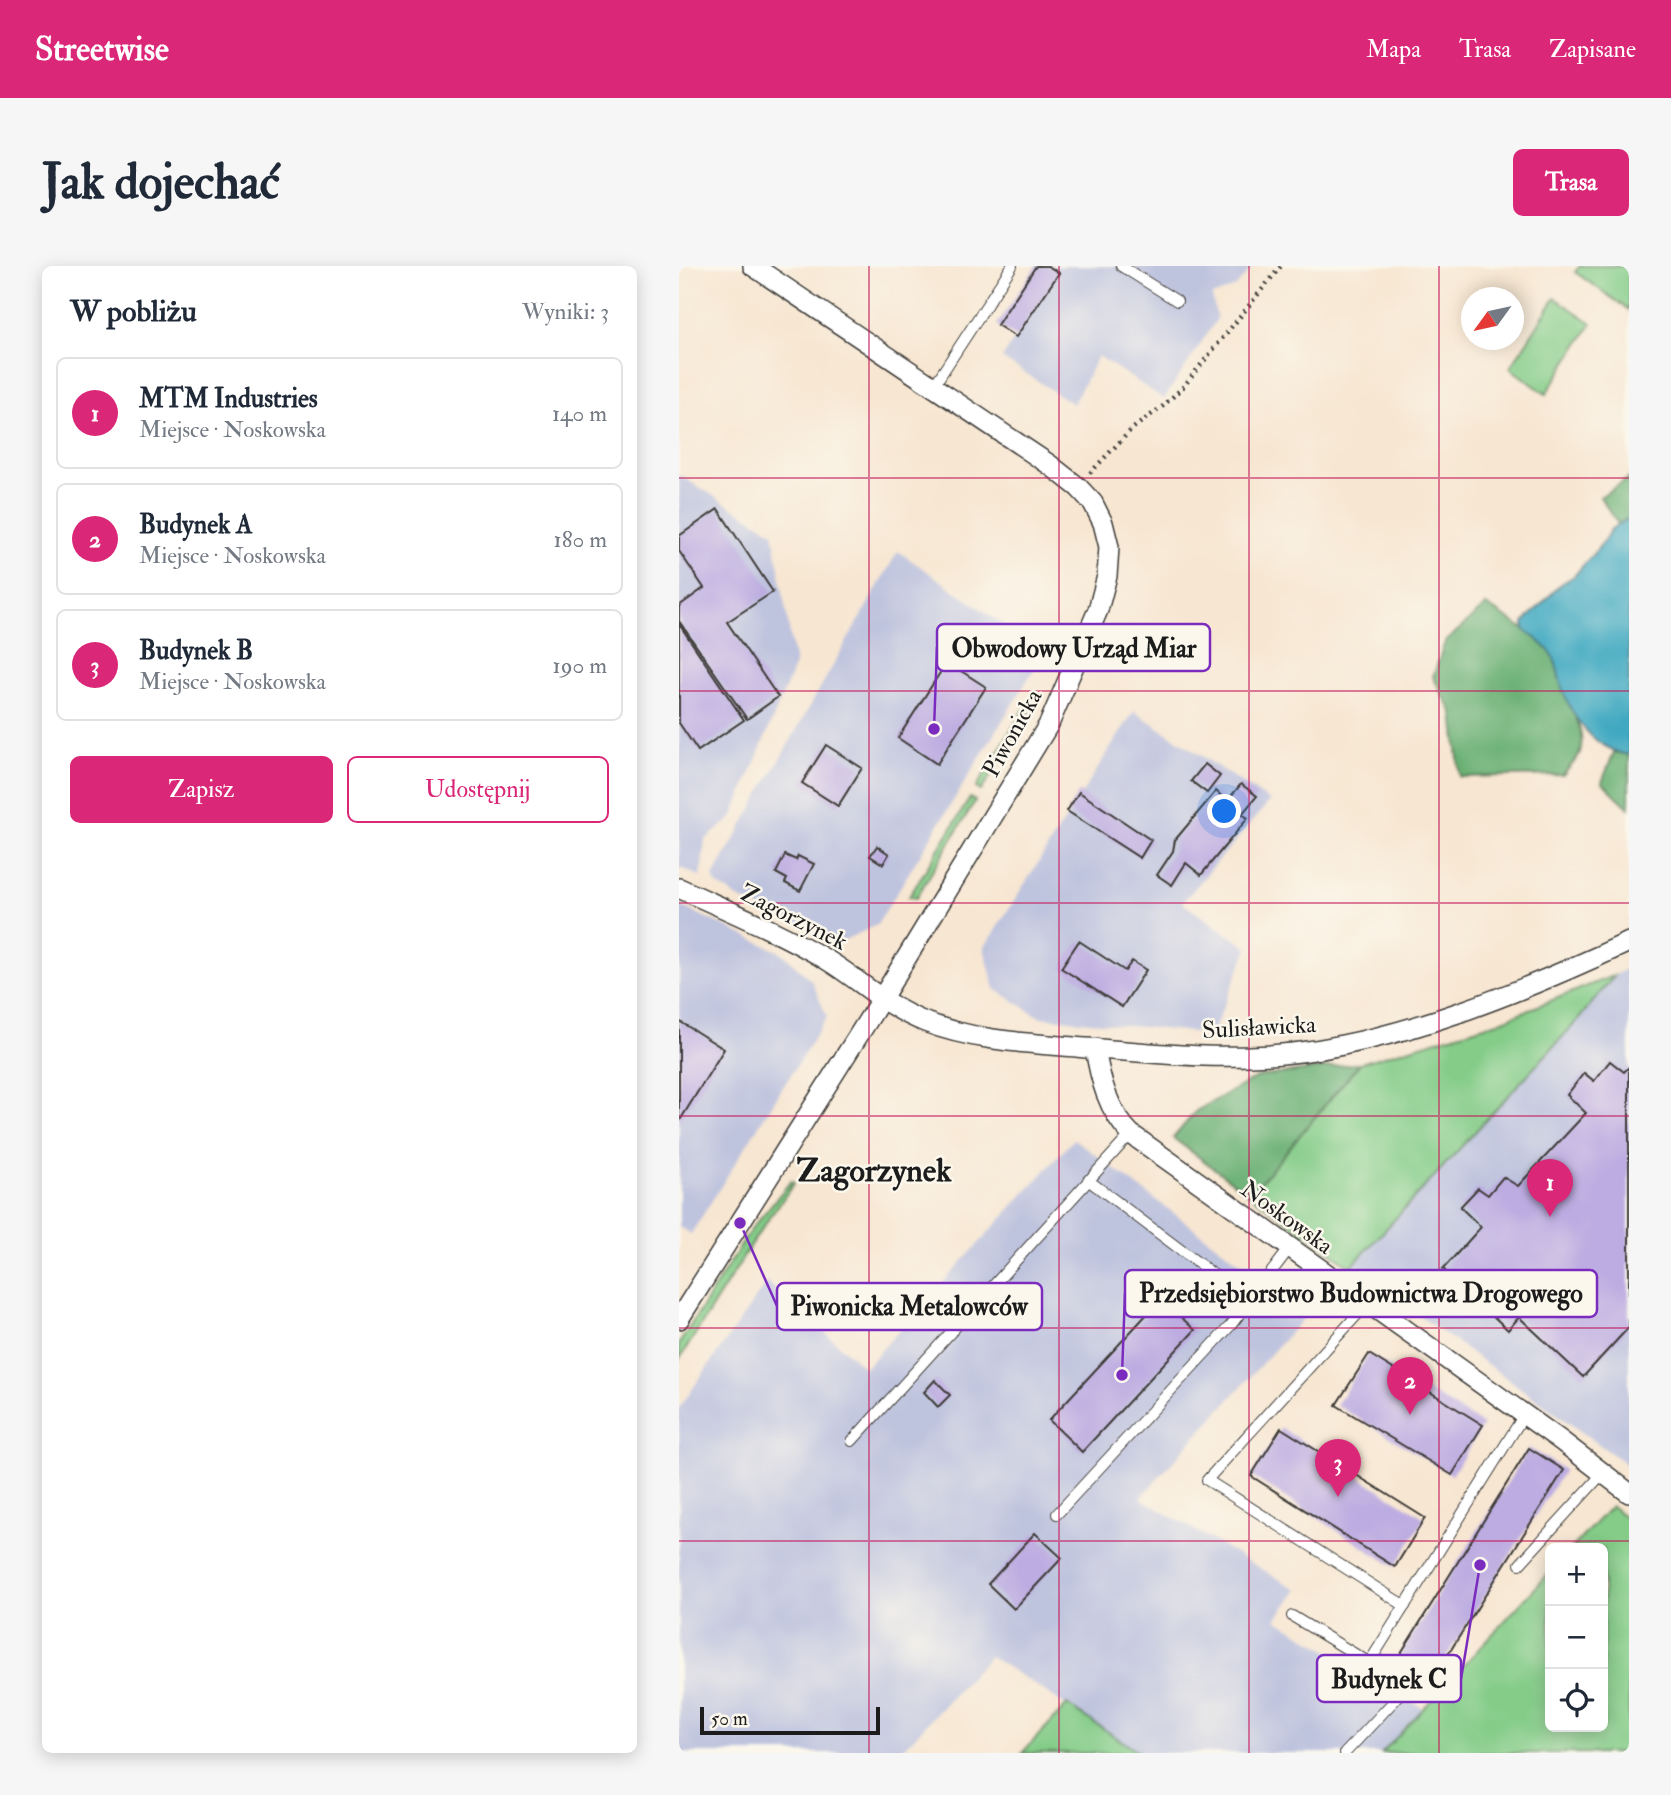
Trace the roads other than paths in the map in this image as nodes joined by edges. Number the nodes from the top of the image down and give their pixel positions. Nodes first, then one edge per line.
1 (753, 266) edge
2 (1012, 266) edge
3 (1121, 266) edge
4 (1177, 301) dead end
5 (933, 387) junction
6 (679, 888) edge
7 (1629, 942) edge
8 (882, 998) junction
9 (1095, 1048) junction
10 (1131, 1134) junction
11 (1088, 1180) junction
12 (1289, 1249) junction
13 (1250, 1302) junction
14 (1367, 1304) junction
15 (679, 1319) edge
16 (1524, 1415) junction
17 (852, 1441) dead end
18 (1603, 1473) junction
19 (1629, 1493) edge
20 (1057, 1514) dead end
21 (1520, 1564) dead end
22 (1405, 1606) junction
23 (1292, 1616) dead end
24 (1369, 1663) junction
25 (1345, 1753) edge

1 - 5 street, Piwonicka
2 - 5 lane
3 - 4 lane
5 - 8 street, Piwonicka
6 - 8 street, Zagorzynek
7 - 9 street, Sulisławicka
8 - 9 street, Sulisławicka
8 - 15 street, Piwonicka
9 - 10 street, Noskowska
10 - 11 lane
10 - 12 street, Noskowska
11 - 13 lane
11 - 17 lane
12 - 13 lane
12 - 14 street, Noskowska
13 - 20 lane
14 - 16 street, Noskowska
14 - 22 lane
16 - 18 street, Noskowska
16 - 22 lane
18 - 19 street, Noskowska
18 - 21 lane
22 - 24 lane
23 - 24 lane
24 - 25 lane

